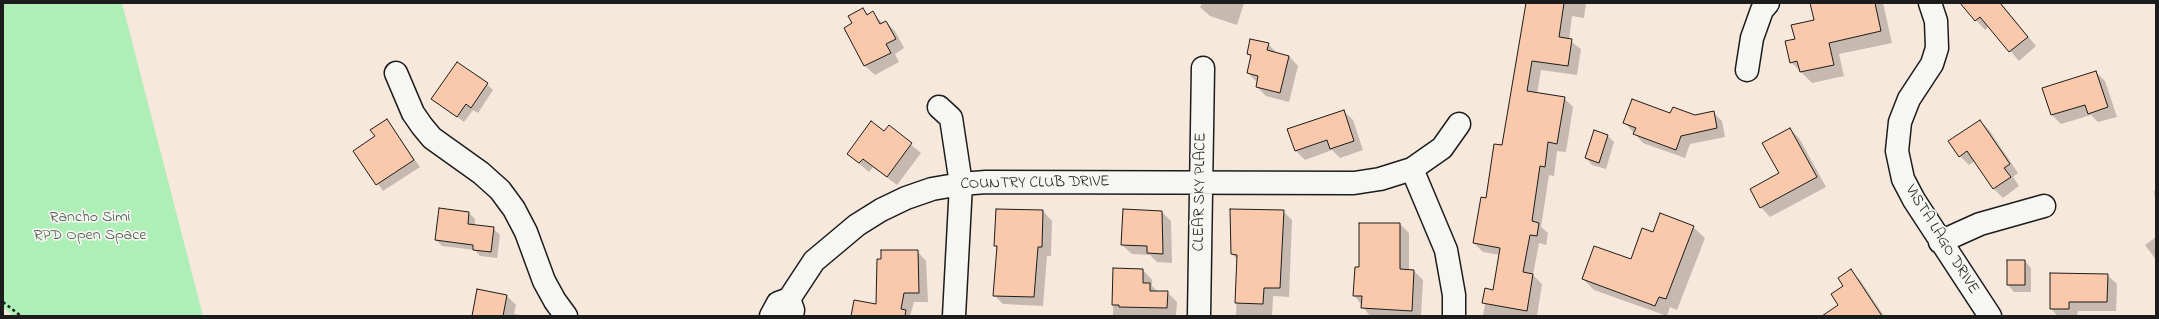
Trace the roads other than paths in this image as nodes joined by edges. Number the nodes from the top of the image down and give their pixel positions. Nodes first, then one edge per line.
1 (1768, 3) edge
2 (1930, 3) edge
3 (1202, 68) dead end
4 (1747, 70) dead end
5 (396, 73) dead end
6 (939, 107) dead end
7 (1459, 124) dead end
8 (1412, 169) junction
9 (1202, 183) junction
10 (961, 184) junction
11 (2044, 206) dead end
12 (1940, 242) junction
13 (790, 307) edge
14 (566, 316) edge
15 (771, 316) edge
16 (954, 316) edge
17 (1199, 316) edge
18 (1454, 316) edge
19 (1990, 316) edge

1 - 4 street
2 - 12 street, VISTA LAGO DRIVE
3 - 9 street, CLEAR SKY PLACE
5 - 14 street
6 - 10 street
7 - 8 street, COUNTRY CLUB DRIVE
8 - 9 street, COUNTRY CLUB DRIVE
8 - 18 street
9 - 10 street, COUNTRY CLUB DRIVE
9 - 17 street, CLEAR SKY PLACE
10 - 13 street, COUNTRY CLUB DRIVE
10 - 16 street
11 - 12 street
12 - 19 street, VISTA LAGO DRIVE
13 - 15 street, COUNTRY CLUB DRIVE

